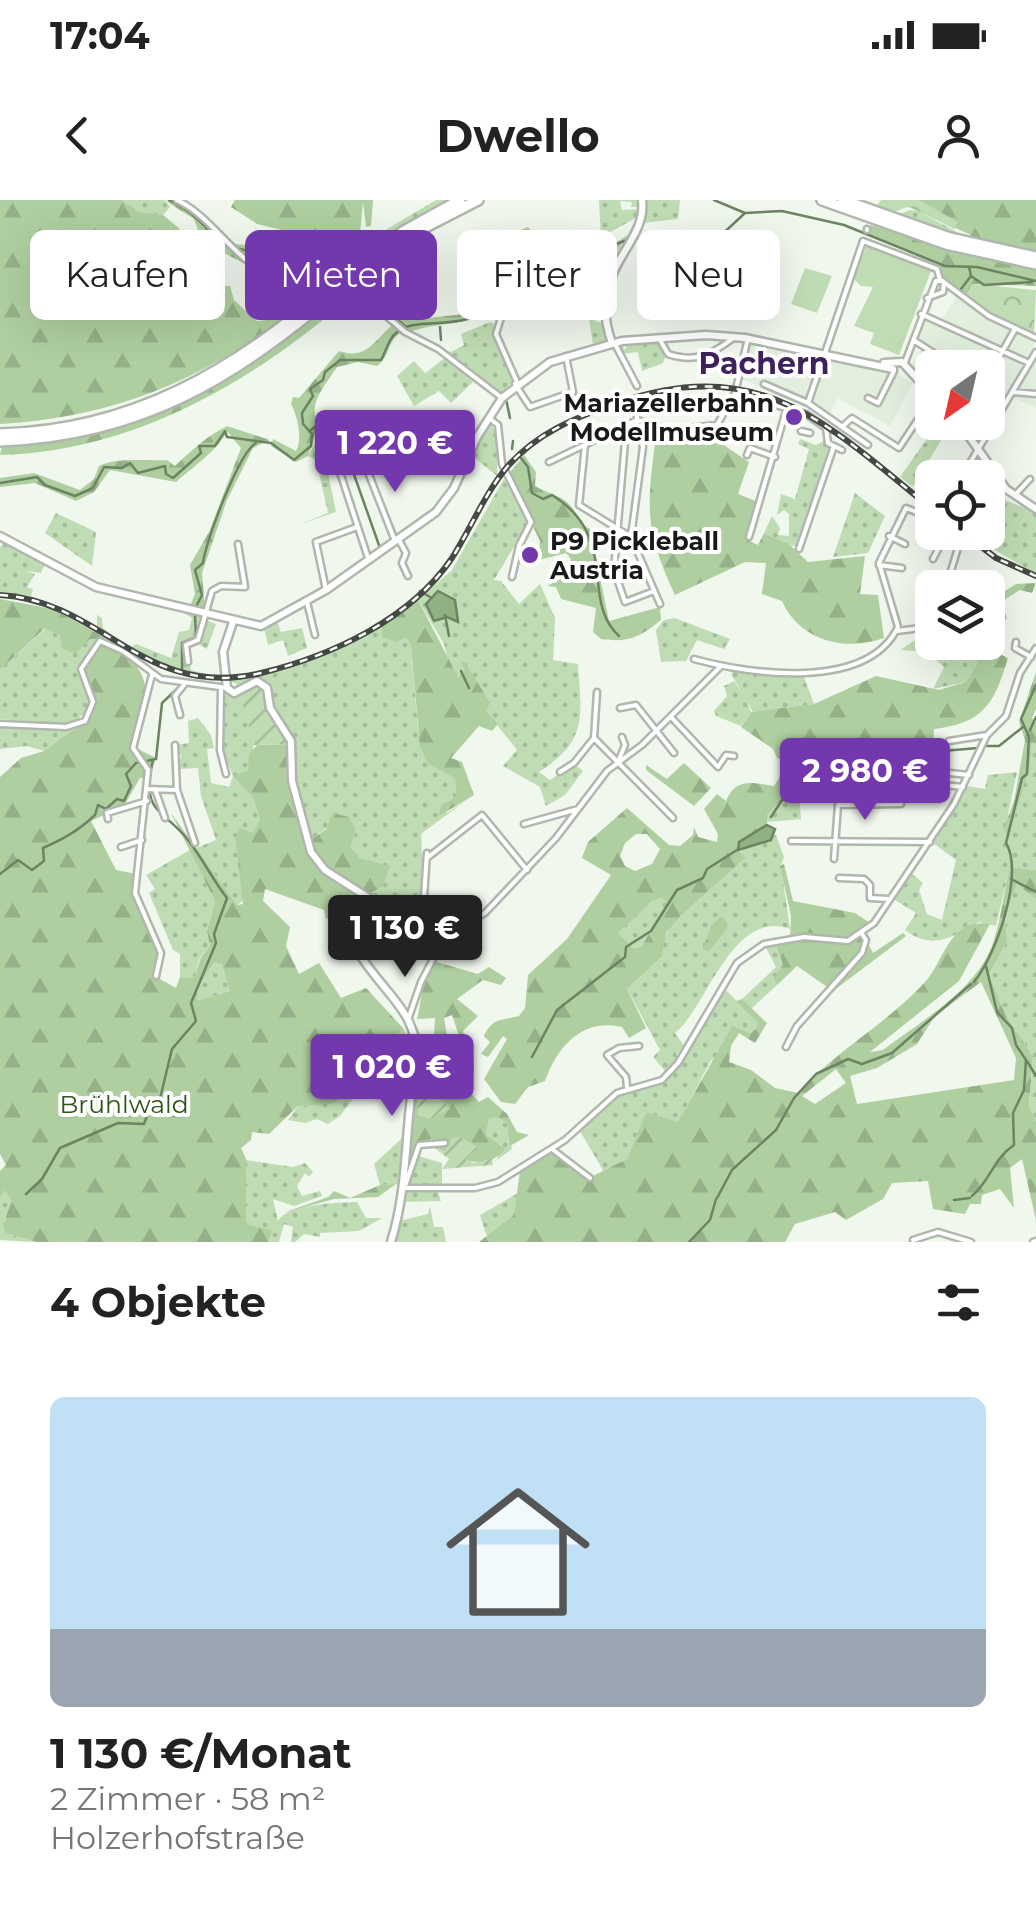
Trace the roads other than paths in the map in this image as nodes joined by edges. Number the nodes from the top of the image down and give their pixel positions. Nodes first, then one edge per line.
1 (177, 200) edge
2 (460, 200) edge
3 (478, 200) edge
4 (642, 200) edge
5 (822, 200) edge
6 (843, 200) edge
7 (406, 230) edge
8 (420, 230) edge
9 (245, 256) edge
10 (1036, 261) edge
11 (939, 286) junction
12 (921, 314) junction
13 (292, 320) edge
14 (392, 320) edge
15 (500, 320) edge
16 (1015, 329) junction
17 (736, 336) junction
18 (659, 338) junction
19 (748, 338) junction
20 (1036, 338) edge
21 (913, 341) junction
22 (614, 343) junction
23 (928, 350) edge
24 (1003, 350) joint
25 (1005, 351) edge
26 (1036, 352) edge
27 (823, 354) junction
28 (566, 356) junction
29 (1030, 363) junction
30 (899, 368) junction
31 (915, 379) edge
32 (516, 383) junction
33 (764, 384) dead end
34 (637, 386) dead end
35 (1013, 392) junction
36 (735, 393) junction
37 (1036, 394) edge
38 (502, 398) junction
39 (868, 398) dead end
40 (637, 402) dead end
41 (808, 403) junction
42 (786, 411) junction
43 (489, 418) junction
44 (637, 422) junction
45 (915, 425) edge
46 (843, 426) junction
47 (626, 428) junction
48 (801, 431) dead end
49 (810, 433) dead end
50 (0, 437) edge
51 (974, 440) edge
52 (584, 445) junction
53 (868, 445) dead end
54 (834, 446) junction
55 (979, 446) junction
56 (842, 450) dead end
57 (748, 455) dead end
58 (774, 457) junction
59 (336, 458) dead end
60 (971, 460) edge
61 (988, 460) edge
62 (364, 462) dead end
63 (548, 462) dead end
64 (1030, 480) dead end
65 (1005, 488) edge
66 (1014, 496) junction
67 (1036, 509) edge
68 (915, 510) edge
69 (357, 527) junction
70 (615, 530) junction
71 (0, 536) edge
72 (631, 536) junction
73 (889, 536) junction
74 (748, 537) dead end
75 (397, 540) junction
76 (238, 544) dead end
77 (905, 544) dead end
78 (799, 548) dead end
79 (938, 550) edge
80 (368, 558) junction
81 (933, 558) dead end
82 (878, 565) junction
83 (902, 568) dead end
84 (408, 576) dead end
85 (512, 577) dead end
86 (326, 590) junction
87 (654, 591) junction
88 (307, 602) junction
89 (660, 604) dead end
90 (204, 615) junction
91 (232, 622) junction
92 (915, 629) edge
93 (897, 631) junction
94 (315, 635) dead end
95 (1016, 642) dead end
96 (1036, 648) edge
97 (1031, 657) junction
98 (694, 659) dead end
99 (188, 662) dead end
100 (720, 667) junction
101 (152, 675) junction
102 (184, 685) junction
103 (224, 688) junction
104 (597, 692) dead end
105 (620, 708) dead end
106 (180, 714) dead end
107 (671, 717) junction
108 (0, 724) edge
109 (655, 732) junction
110 (987, 735) junction
111 (622, 737) dead end
112 (594, 738) junction
113 (949, 741) dead end
114 (175, 745) dead end
115 (674, 752) dead end
116 (734, 756) dead end
117 (617, 763) junction
118 (560, 772) dead end
119 (226, 774) dead end
120 (969, 775) junction
121 (944, 785) dead end
122 (963, 788) junction
123 (147, 789) junction
124 (156, 789) junction
125 (178, 790) junction
126 (147, 801) junction
127 (578, 810) junction
128 (164, 818) dead end
129 (673, 818) dead end
130 (108, 820) dead end
131 (524, 824) dead end
132 (838, 838) junction
133 (142, 840) junction
134 (791, 841) dead end
135 (930, 842) junction
136 (195, 843) dead end
137 (121, 848) dead end
138 (834, 859) dead end
139 (527, 870) junction
140 (839, 878) dead end
141 (889, 899) junction
142 (375, 907) junction
143 (862, 934) junction
144 (156, 976) dead end
145 (408, 1020) junction
146 (639, 1046) dead end
147 (786, 1047) dead end
148 (626, 1087) junction
149 (445, 1143) dead end
150 (552, 1149) junction
151 (590, 1178) dead end
152 (404, 1187) junction
153 (912, 1240) edge
154 (391, 1242) edge
155 (971, 1242) edge

1 - 9 street
2 - 7 highway
3 - 8 highway
4 - 22 main road
5 - 10 highway
6 - 10 highway
11 - 12 street
11 - 16 street
11 - 27 street
12 - 21 street
12 - 24 street
13 - 50 highway
14 - 38 street
15 - 32 street
16 - 20 street
16 - 24 street
17 - 18 main road
17 - 18 street
17 - 19 main road
18 - 22 main road
19 - 27 main road
19 - 36 street
21 - 23 street
21 - 30 street
22 - 28 main road
22 - 34 street
25 - 29 street
26 - 29 street
27 - 30 main road
27 - 41 street
28 - 32 main road
28 - 32 street
29 - 35 street
30 - 31 main road
30 - 39 street
32 - 38 main road
33 - 41 street
35 - 37 street
35 - 55 street
36 - 42 street
36 - 44 street
38 - 43 main road
40 - 44 street
41 - 46 street
42 - 54 street
42 - 58 street
43 - 75 main road
43 - 85 street
44 - 47 street
44 - 72 street
45 - 46 street
46 - 53 street
47 - 52 street
47 - 70 street
48 - 49 street
51 - 55 main road
52 - 63 street
52 - 70 street
54 - 56 street
54 - 78 street
55 - 60 street
55 - 61 main road
57 - 58 street
58 - 74 street
59 - 69 street
62 - 75 street
64 - 66 street
65 - 66 main road
66 - 67 main road
68 - 73 street
69 - 80 street
69 - 86 street
70 - 72 street
70 - 87 street
71 - 90 main road
72 - 87 street
73 - 77 street
73 - 82 street
75 - 80 main road
75 - 84 street
76 - 90 street
79 - 81 street
80 - 86 main road
82 - 83 street
82 - 93 street
86 - 88 main road
87 - 89 street
88 - 91 main road
88 - 94 street
90 - 91 main road
90 - 99 street
91 - 103 main road
92 - 93 street
93 - 100 street
95 - 97 street
96 - 97 street
97 - 110 street
98 - 100 street
100 - 107 street
101 - 102 street
101 - 108 street
101 - 123 street
102 - 103 street
102 - 106 street
103 - 119 street
103 - 142 main road
104 - 112 street
105 - 109 street
107 - 109 street
107 - 116 street
109 - 115 street
109 - 117 street
110 - 113 street
110 - 120 street
111 - 117 street
112 - 117 street
112 - 118 street
114 - 125 street
117 - 127 street
117 - 129 street
120 - 122 street
120 - 132 street
121 - 122 street
122 - 135 street
123 - 124 street
123 - 126 street
124 - 125 street
124 - 128 street
125 - 136 street
126 - 130 street
126 - 133 street
127 - 131 street
127 - 139 street
132 - 134 street
132 - 135 street
132 - 138 street
133 - 137 street
133 - 144 street
135 - 141 street
139 - 142 street
139 - 145 street
140 - 141 street
141 - 143 street
142 - 145 main road
143 - 147 street
143 - 148 street
145 - 152 main road
146 - 148 street
148 - 150 street
149 - 152 street
150 - 151 street
150 - 152 street
152 - 154 main road
153 - 155 street

